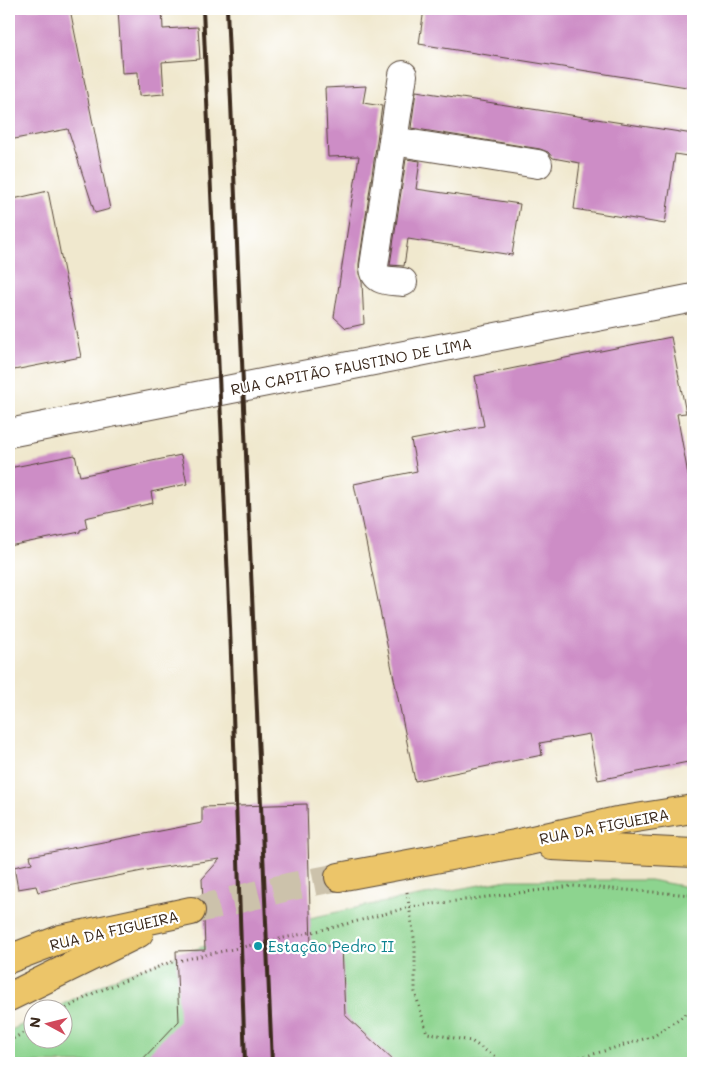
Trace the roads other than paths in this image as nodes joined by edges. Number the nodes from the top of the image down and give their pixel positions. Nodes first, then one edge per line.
1 (403, 75) dead end
2 (393, 142) junction
3 (538, 164) dead end
4 (403, 282) dead end
5 (693, 298) edge
6 (9, 433) edge
7 (693, 809) edge
8 (515, 844) junction
9 (693, 852) edge
10 (339, 877) tunnel mouth
11 (61, 939) junction
12 (9, 940) edge
13 (9, 959) edge
14 (9, 997) edge

1 - 2 street
2 - 3 street
2 - 4 street
5 - 6 street, RUA CAPITÃO FAUSTINO DE LIMA
7 - 8 main road, RUA DA FIGUEIRA
8 - 9 main road, RUA DA FIGUEIRA
8 - 10 main road, RUA DA FIGUEIRA
11 - 12 main road
11 - 13 main road, RUA DA FIGUEIRA
11 - 14 main road, RUA DA FIGUEIRA

